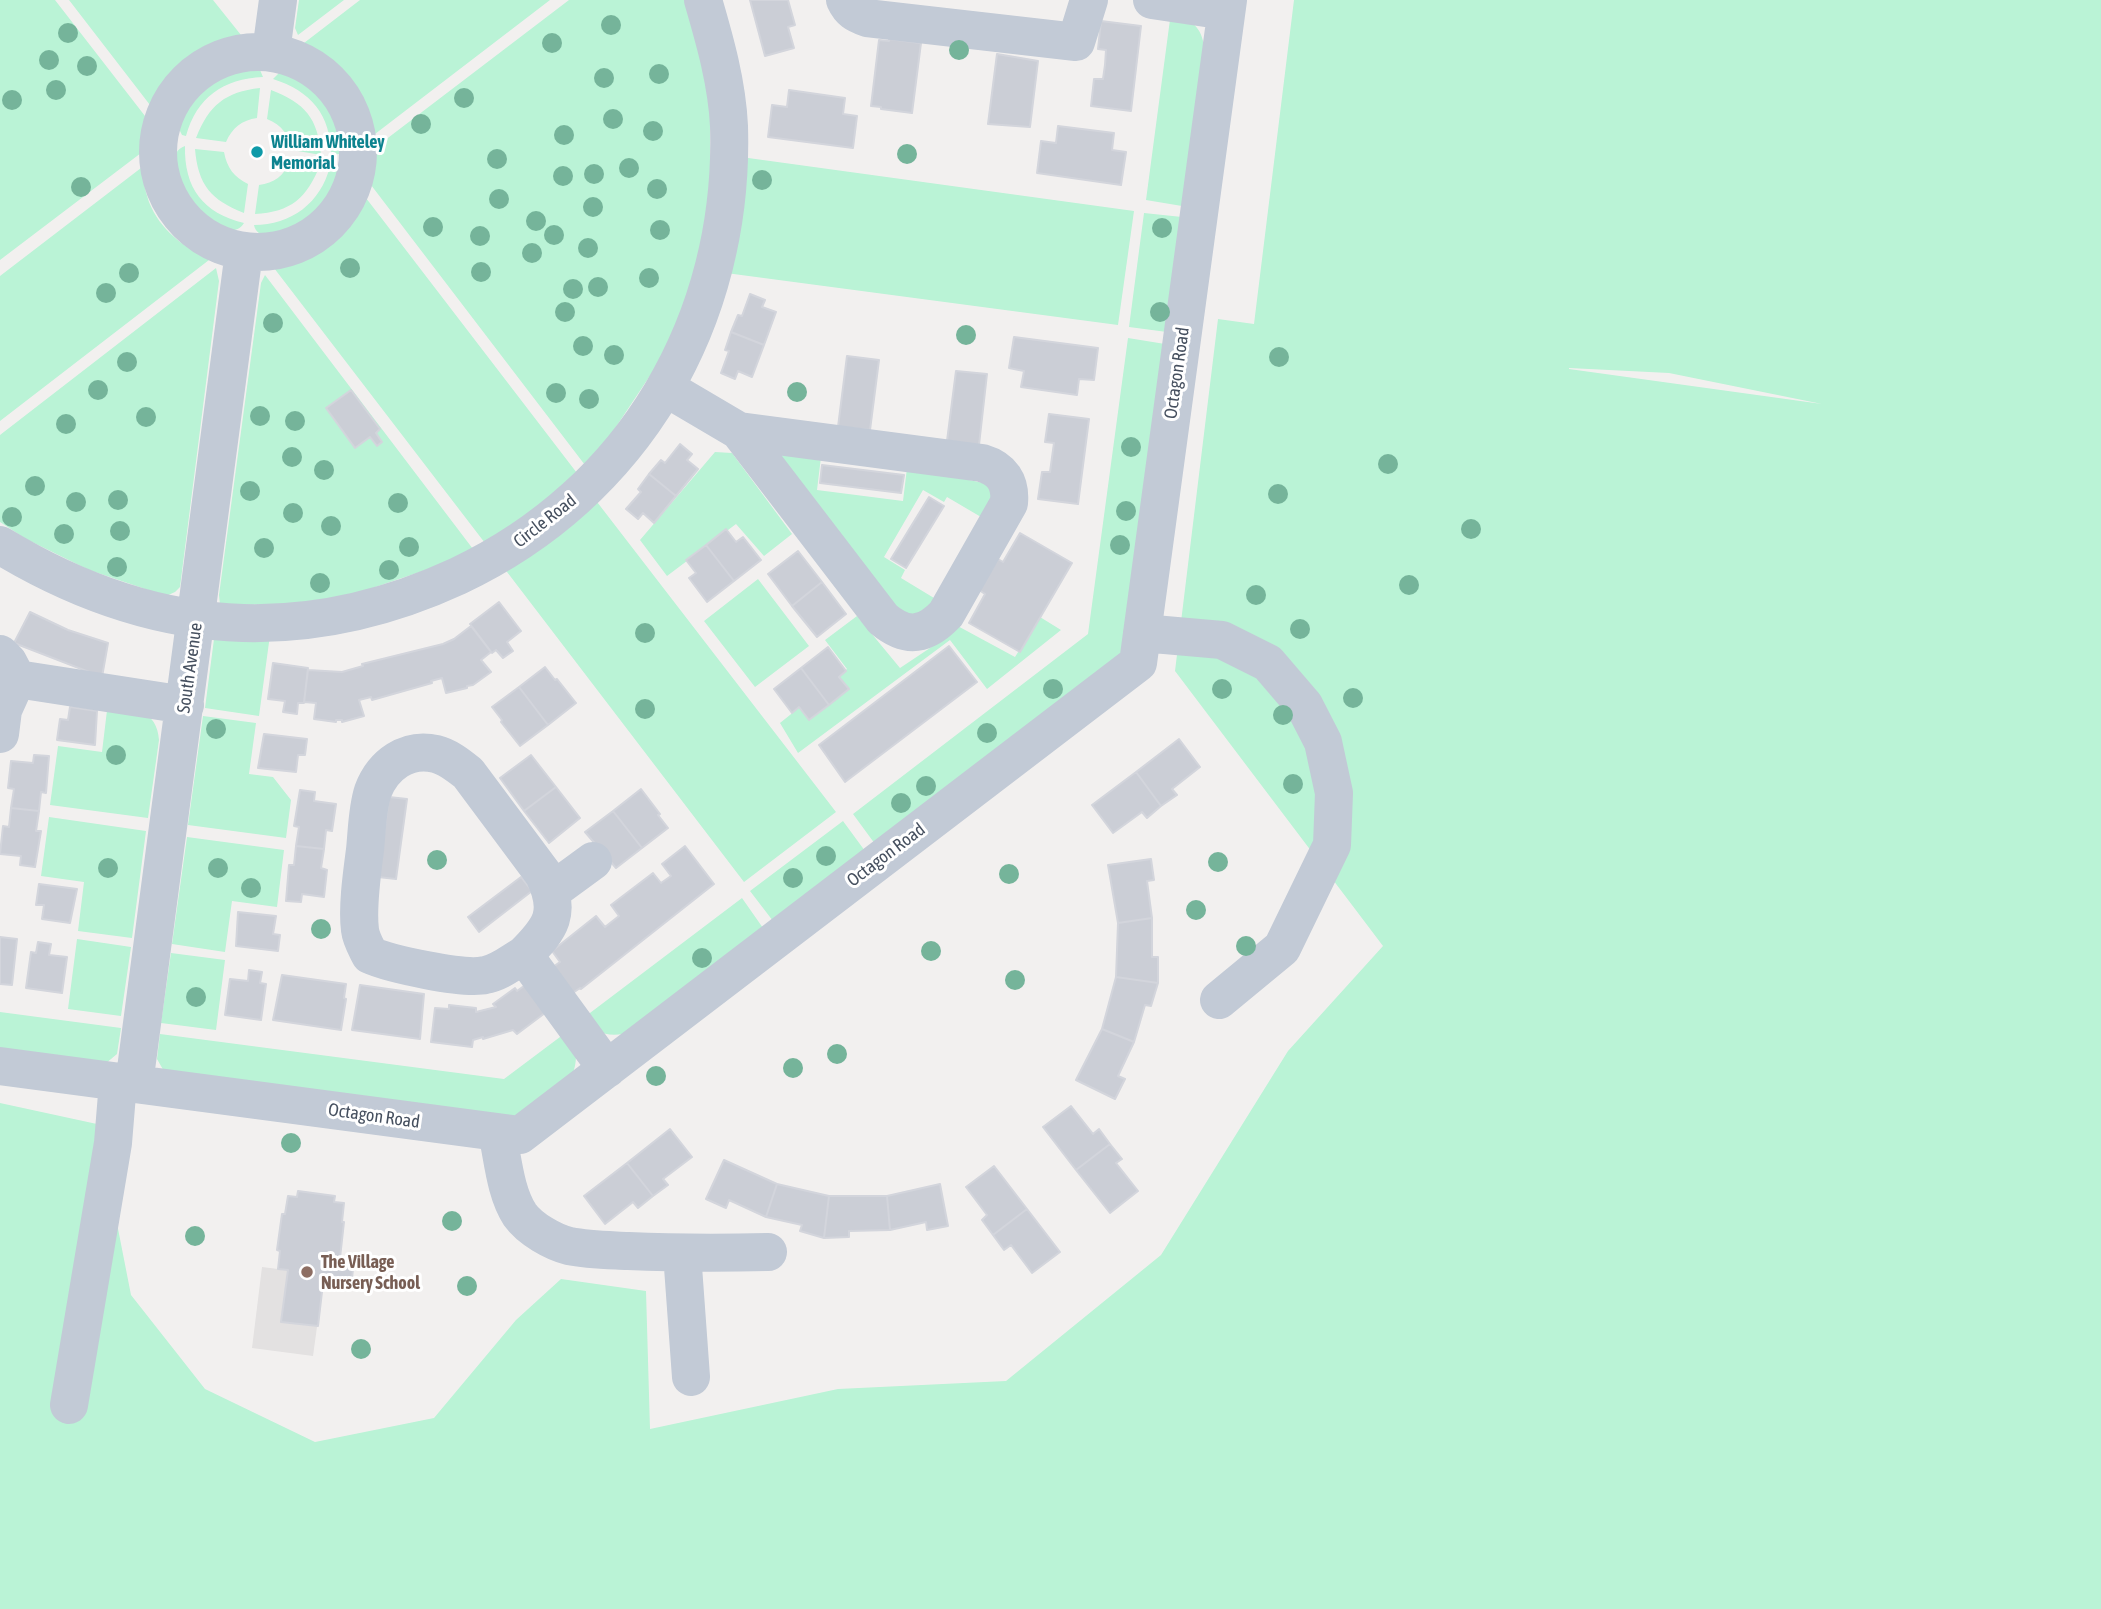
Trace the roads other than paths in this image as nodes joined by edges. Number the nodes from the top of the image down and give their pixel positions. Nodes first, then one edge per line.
1 (278, 0) edge
2 (703, 0) edge
3 (845, 0) edge
4 (1089, 0) edge
5 (1152, 0) edge
6 (1227, 5) edge
7 (271, 52) junction
8 (244, 252) junction
9 (666, 388) junction
10 (739, 431) junction
11 (0, 545) edge
12 (197, 618) junction
13 (1142, 634) junction
14 (9, 667) edge
15 (185, 705) junction
16 (0, 733) edge
17 (593, 861) dead end
18 (552, 891) junction
19 (524, 955) junction
20 (1219, 1000) dead end
21 (0, 1066) edge
22 (607, 1069) junction
23 (126, 1083) junction
24 (498, 1132) junction
25 (768, 1252) dead end
26 (682, 1253) junction
27 (691, 1377) dead end
28 (69, 1405) dead end

1 - 7 street
2 - 9 street, Circle Road
3 - 4 street
5 - 6 street
6 - 13 street, Octagon Road
7 - 8 street
7 - 8 street
8 - 12 street, South Avenue
9 - 10 street
9 - 12 street, Circle Road
10 - 10 street
11 - 12 street, Circle Road
12 - 15 street, South Avenue
13 - 20 street
13 - 22 street, Octagon Road
14 - 15 street
14 - 16 street
15 - 23 street, South Avenue
17 - 18 street
18 - 19 street
18 - 19 street
19 - 22 street
21 - 23 street, Octagon Road
22 - 24 street, Octagon Road
23 - 24 street, Octagon Road
23 - 28 street, South Avenue
24 - 26 street
25 - 26 street
26 - 27 street

